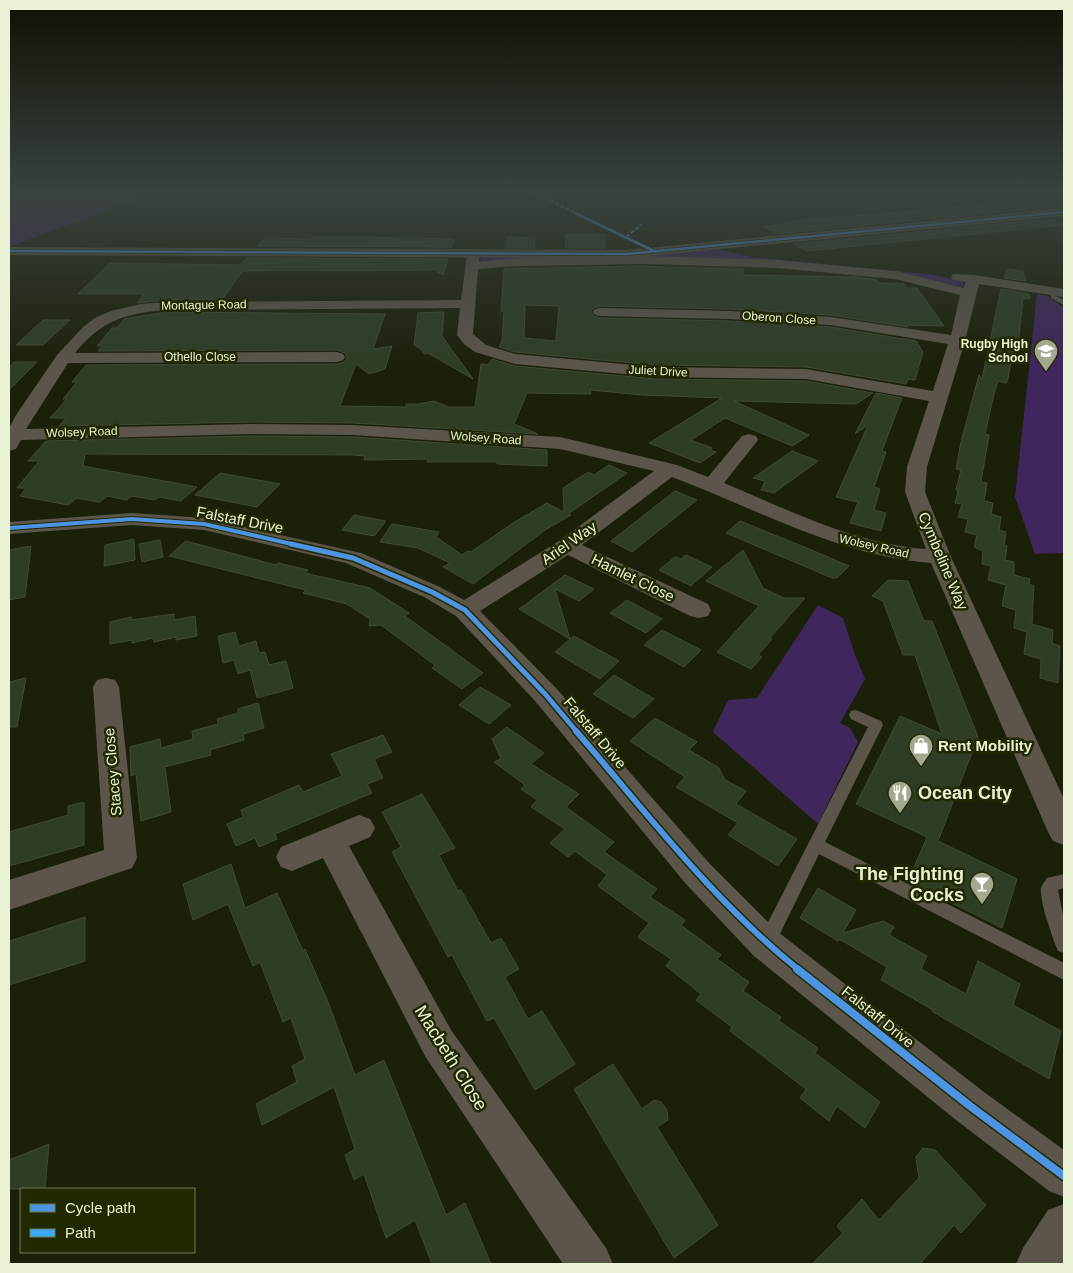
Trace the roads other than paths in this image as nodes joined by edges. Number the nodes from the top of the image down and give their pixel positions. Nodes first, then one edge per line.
1 (30, 251) edge
2 (655, 251) edge
3 (737, 251) edge
4 (762, 251) edge
5 (782, 258) junction
6 (473, 260) junction
7 (971, 286) junction
8 (1058, 292) edge
9 (1064, 303) edge
10 (467, 304) junction
11 (600, 312) dead end
12 (957, 341) junction
13 (337, 357) dead end
14 (63, 358) junction
15 (938, 397) junction
16 (12, 440) edge
17 (748, 440) dead end
18 (670, 469) junction
19 (712, 485) junction
20 (9, 528) edge
21 (567, 546) junction
22 (940, 557) junction
23 (465, 610) junction
24 (700, 611) dead end
25 (106, 687) dead end
26 (856, 715) dead end
27 (1064, 832) edge
28 (816, 845) junction
29 (292, 857) dead end
30 (1064, 881) edge
31 (9, 895) edge
32 (766, 944) junction
33 (1064, 944) edge
34 (1064, 972) edge
35 (1064, 1176) edge
36 (1064, 1226) edge
37 (590, 1264) edge
38 (1039, 1264) edge

1 - 6 street
2 - 6 street
3 - 5 street
4 - 5 street
5 - 7 street
6 - 7 street
6 - 10 street, Juliet Drive
7 - 8 street
7 - 12 street, Cymbeline Way
8 - 9 lane
10 - 14 street, Montague Road
10 - 15 street, Juliet Drive
11 - 12 street, Oberon Close
12 - 15 street, Cymbeline Way
13 - 14 street, Othello Close
14 - 16 street, Montague Road
15 - 22 street, Cymbeline Way
16 - 18 street, Wolsey Road
17 - 19 street
18 - 19 street, Wolsey Road
18 - 21 street, Ariel Way
19 - 22 street, Wolsey Road
20 - 23 street, Falstaff Drive
21 - 23 street, Ariel Way
21 - 24 street, Hamlet Close
22 - 27 street, Cymbeline Way
23 - 32 street, Falstaff Drive
25 - 31 street, Stacey Close
26 - 28 lane
28 - 32 lane
28 - 34 lane
29 - 37 street, Macbeth Close
30 - 33 lane
32 - 35 street, Falstaff Drive
36 - 38 street

